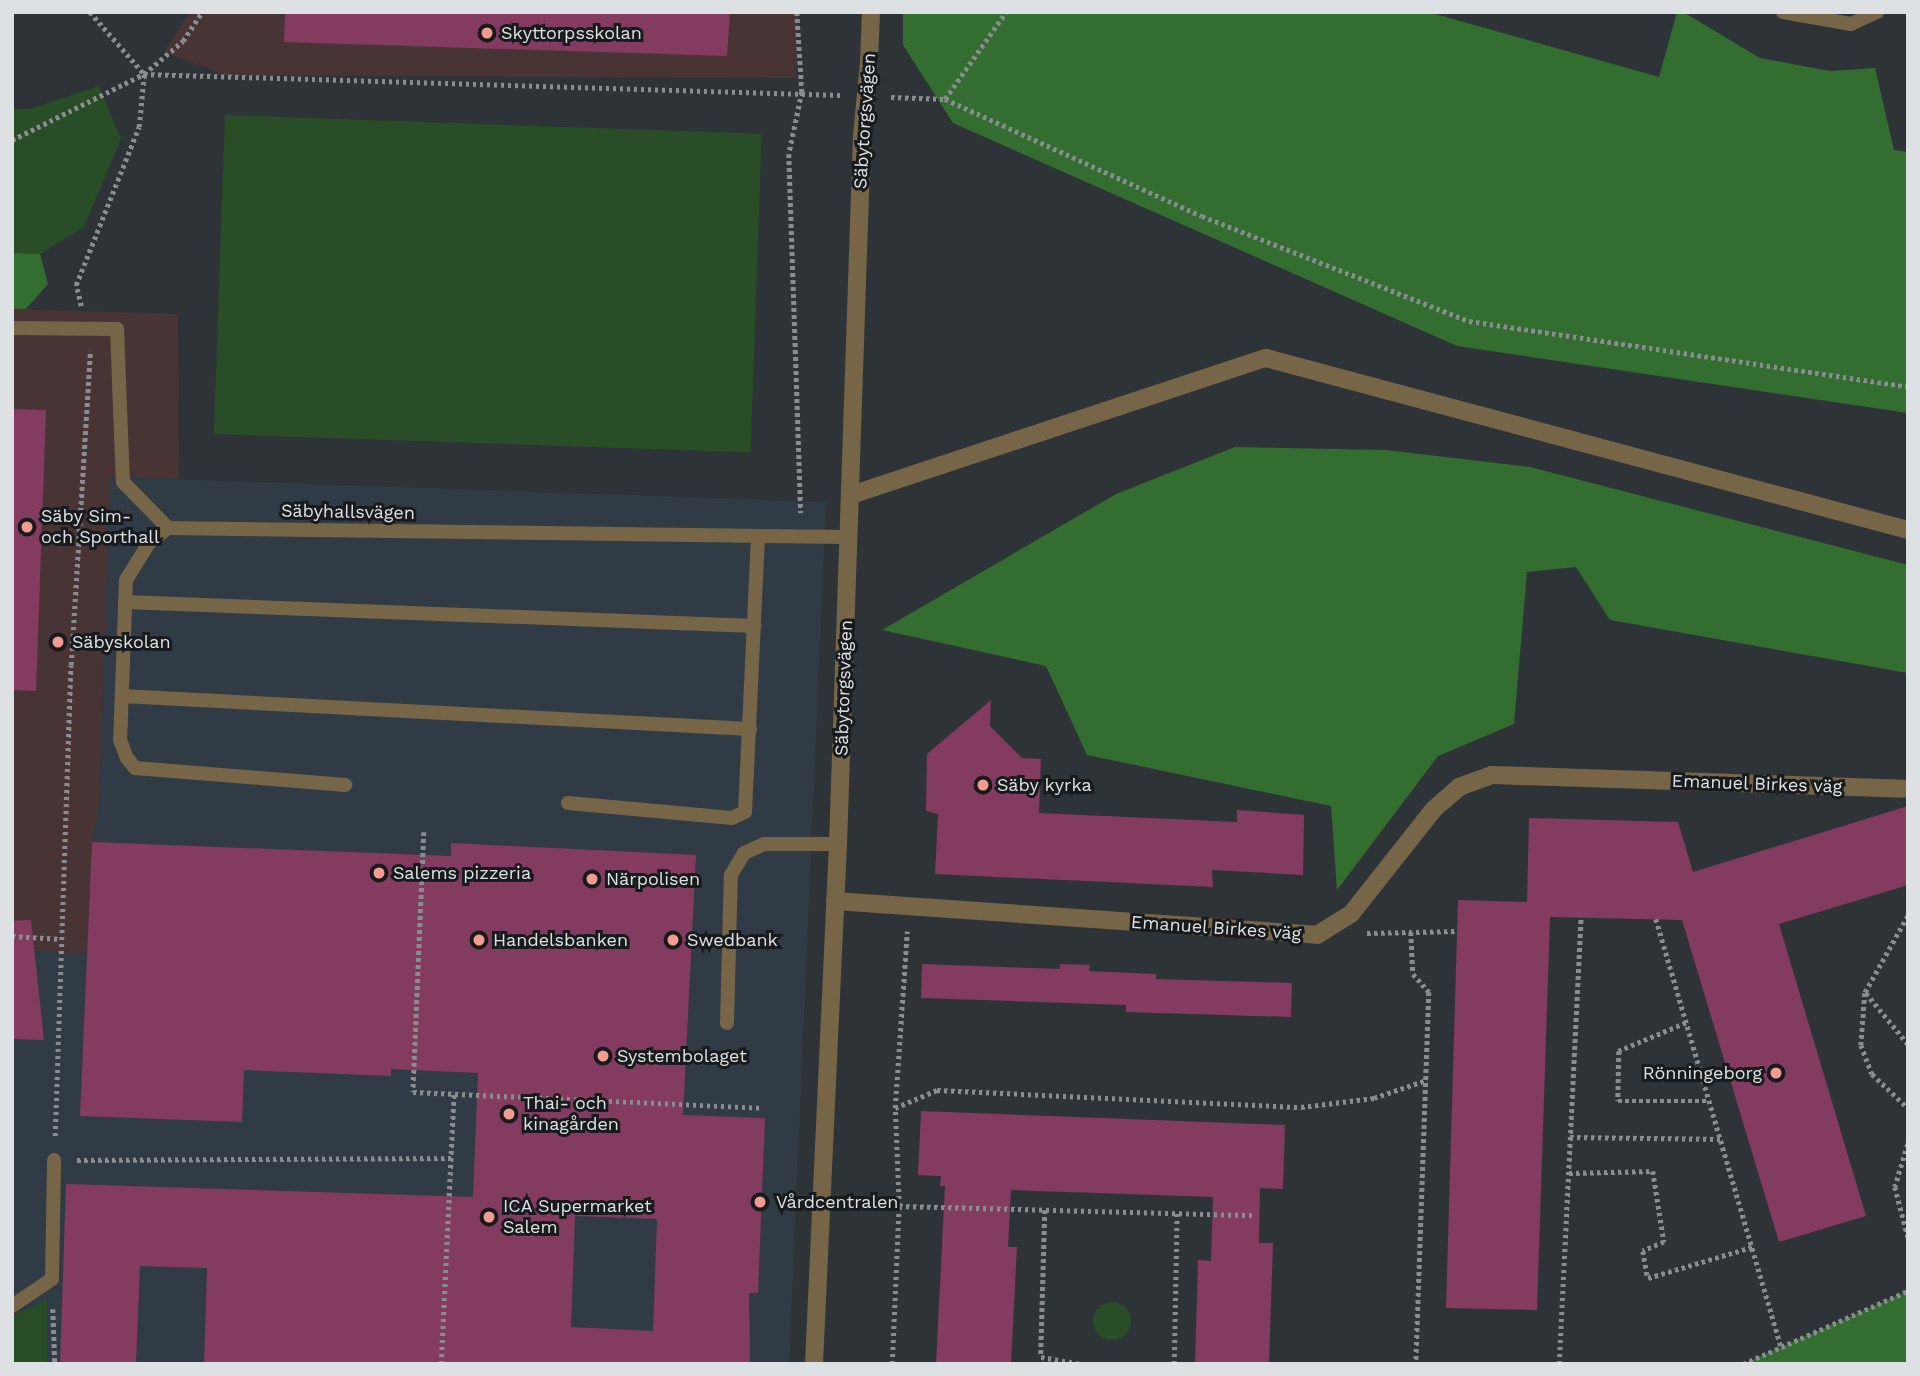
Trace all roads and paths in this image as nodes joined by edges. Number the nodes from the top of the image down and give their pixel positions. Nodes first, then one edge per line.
1 (90, 12) edge
2 (202, 12) edge
3 (797, 12) edge
4 (871, 12) edge
5 (1006, 12) edge
6 (1783, 12) edge
7 (1877, 12) edge
8 (144, 74) junction
9 (802, 93) junction
10 (851, 95) dead end
11 (888, 97) dead end
12 (946, 99) junction
13 (12, 140) edge
14 (12, 328) edge
15 (91, 328) junction
16 (1908, 387) edge
17 (851, 495) junction
18 (168, 528) junction
19 (1908, 530) edge
20 (849, 537) junction
21 (758, 538) junction
22 (802, 539) junction
23 (125, 602) junction
24 (755, 626) junction
25 (122, 696) junction
26 (750, 729) junction
27 (345, 785) dead end
28 (1906, 789) edge
29 (568, 803) dead end
30 (424, 832) dead end
31 (838, 844) junction
32 (835, 901) junction
33 (909, 908) junction
34 (1908, 916) edge
35 (1581, 917) dead end
36 (1656, 919) dead end
37 (1457, 931) dead end
38 (1411, 932) junction
39 (1317, 935) junction
40 (12, 936) edge
41 (61, 939) junction
42 (1866, 993) junction
43 (727, 1023) dead end
44 (1686, 1023) junction
45 (1908, 1044) edge
46 (1427, 1080) junction
47 (454, 1093) junction
48 (1709, 1101) junction
49 (763, 1108) dead end
50 (895, 1108) junction
51 (1908, 1108) edge
52 (1570, 1137) junction
53 (1720, 1139) junction
54 (1908, 1144) edge
55 (451, 1158) junction
56 (54, 1160) junction
57 (1569, 1173) junction
58 (900, 1206) junction
59 (1045, 1210) junction
60 (1177, 1213) junction
61 (1253, 1215) dead end
62 (1908, 1237) edge
63 (1752, 1247) junction
64 (52, 1279) junction
65 (1908, 1290) edge
66 (12, 1306) edge
67 (1781, 1347) junction
68 (1040, 1361) edge
69 (55, 1364) edge
70 (441, 1364) edge
71 (814, 1364) edge
72 (892, 1364) edge
73 (1079, 1364) edge
74 (1174, 1364) edge
75 (1416, 1364) edge
76 (1559, 1364) edge
77 (1743, 1364) edge

1 - 8 path
2 - 8 path
3 - 9 path
4 - 17 street, Säbytorgsvägen, bridge
5 - 12 path
6 - 7 lane
8 - 9 path
8 - 13 path
8 - 15 path
9 - 10 path
9 - 22 path
11 - 12 path
12 - 16 path
14 - 15 lane
15 - 18 lane
15 - 41 path
17 - 19 street
17 - 20 street, Säbytorgsvägen
18 - 21 lane, Säbyhallsvägen
18 - 23 lane
20 - 22 lane, Säbyhallsvägen
20 - 31 street, Säbytorgsvägen
21 - 22 lane, Säbyhallsvägen
21 - 24 lane
23 - 24 lane
23 - 25 lane
24 - 26 lane
25 - 26 lane
25 - 27 lane
26 - 29 lane
28 - 39 street, Emanuel Birkes väg
30 - 47 path
31 - 32 street, Säbytorgsvägen
31 - 43 lane
32 - 33 street, Emanuel Birkes väg
32 - 71 street, Säbytorgsvägen
33 - 39 street, Emanuel Birkes väg
33 - 50 path
34 - 42 path
35 - 52 path
36 - 44 path
37 - 38 path
38 - 39 path
38 - 46 path
40 - 41 path
41 - 56 path
42 - 45 path
42 - 51 path
44 - 48 path
44 - 48 path
46 - 50 path
46 - 75 path
47 - 49 path
47 - 55 path
48 - 53 path
50 - 58 path
52 - 53 path
52 - 57 path
53 - 63 path
54 - 62 path
55 - 56 path
55 - 70 path
56 - 64 lane
57 - 63 path
57 - 76 path
58 - 59 path
58 - 72 path
59 - 60 path
59 - 68 path
60 - 61 path
60 - 74 path
63 - 67 path
64 - 66 lane
64 - 69 path
65 - 67 path
67 - 77 path
68 - 73 path

